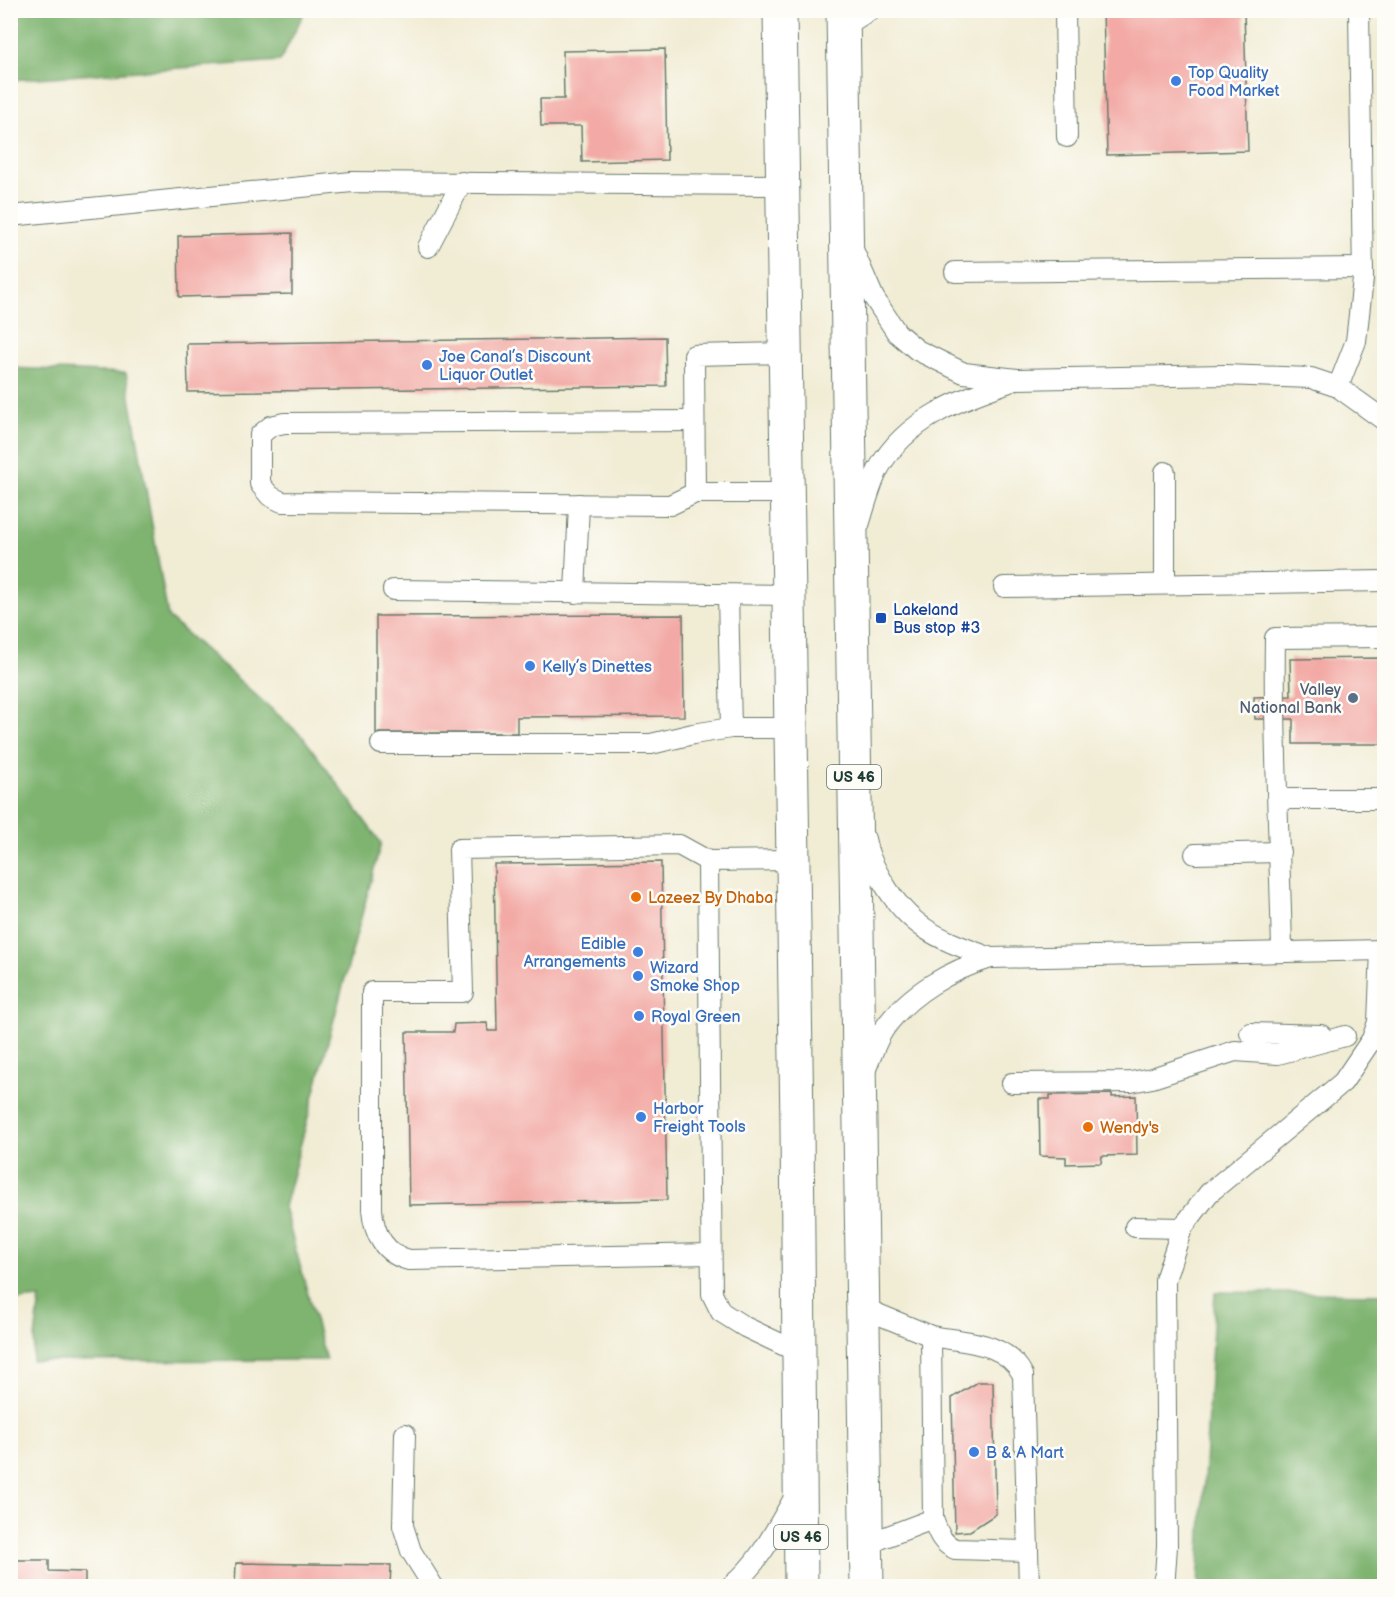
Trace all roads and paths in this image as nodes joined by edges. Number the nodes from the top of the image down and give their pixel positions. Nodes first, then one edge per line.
1 (780, 10) edge
2 (1065, 10) edge
3 (1359, 10) edge
4 (852, 16) edge
5 (1068, 137) dead end
6 (462, 182) junction
7 (782, 184) junction
8 (10, 216) edge
9 (848, 238) junction
10 (428, 247) dead end
11 (1363, 268) junction
12 (955, 273) dead end
13 (784, 353) junction
14 (1017, 379) junction
15 (1338, 387) junction
16 (1384, 420) edge
17 (694, 421) junction
18 (1165, 471) dead end
19 (695, 493) junction
20 (786, 493) junction
21 (579, 504) junction
22 (852, 542) junction
23 (1384, 581) edge
24 (1165, 584) junction
25 (1004, 587) dead end
26 (393, 590) dead end
27 (575, 593) junction
28 (728, 595) junction
29 (788, 595) junction
30 (1384, 637) edge
31 (731, 728) junction
32 (790, 728) junction
33 (381, 744) dead end
34 (854, 793) junction
35 (1279, 799) junction
36 (1384, 799) edge
37 (1280, 852) junction
38 (1194, 854) dead end
39 (792, 860) junction
40 (708, 861) junction
41 (1383, 950) edge
42 (1282, 951) junction
43 (991, 958) junction
44 (1250, 1033) dead end
45 (1345, 1036) junction
46 (1372, 1039) junction
47 (1012, 1083) dead end
48 (858, 1085) junction
49 (1135, 1227) dead end
50 (1182, 1228) junction
51 (711, 1254) junction
52 (863, 1308) junction
53 (931, 1336) junction
54 (800, 1353) junction
55 (405, 1434) dead end
56 (800, 1488) junction
57 (933, 1519) junction
58 (867, 1544) junction
59 (1027, 1551) junction
60 (433, 1587) edge
61 (731, 1587) edge
62 (801, 1587) edge
63 (867, 1587) edge
64 (1029, 1587) edge
65 (1161, 1587) edge

1 - 7 highway, US 46
2 - 5 lane
3 - 11 lane
4 - 9 highway, US 46
6 - 7 lane
6 - 8 lane
6 - 10 lane
7 - 13 highway, US 46
9 - 14 lane
9 - 22 highway, US 46
11 - 12 lane
11 - 15 lane
13 - 17 lane
13 - 20 highway, US 46
14 - 15 lane
14 - 22 lane
15 - 16 lane
17 - 19 lane
17 - 21 lane
18 - 24 lane
19 - 20 lane
19 - 21 lane
20 - 29 highway, US 46
21 - 27 lane
22 - 34 highway, US 46
23 - 24 lane
24 - 25 lane
26 - 27 lane
27 - 28 lane
28 - 29 lane
28 - 31 lane
29 - 32 highway, US 46
30 - 35 lane
31 - 32 lane
31 - 33 lane
32 - 39 highway, US 46
34 - 43 lane
34 - 48 highway, US 46
35 - 36 lane
35 - 37 lane
37 - 38 lane
37 - 42 lane
39 - 40 lane
39 - 54 highway, US 46
40 - 51 lane
40 - 51 lane
41 - 42 lane
41 - 46 lane
42 - 43 lane
43 - 48 lane
44 - 45 lane
45 - 46 lane
45 - 47 lane
46 - 50 lane
48 - 52 highway, US 46
49 - 50 lane
50 - 65 lane
51 - 54 lane
52 - 53 lane
52 - 58 highway, US 46
53 - 57 lane
53 - 59 lane
54 - 56 highway, US 46
55 - 60 lane
56 - 61 lane
56 - 62 highway, US 46
57 - 58 lane
57 - 59 lane
58 - 63 highway, US 46
59 - 64 lane

